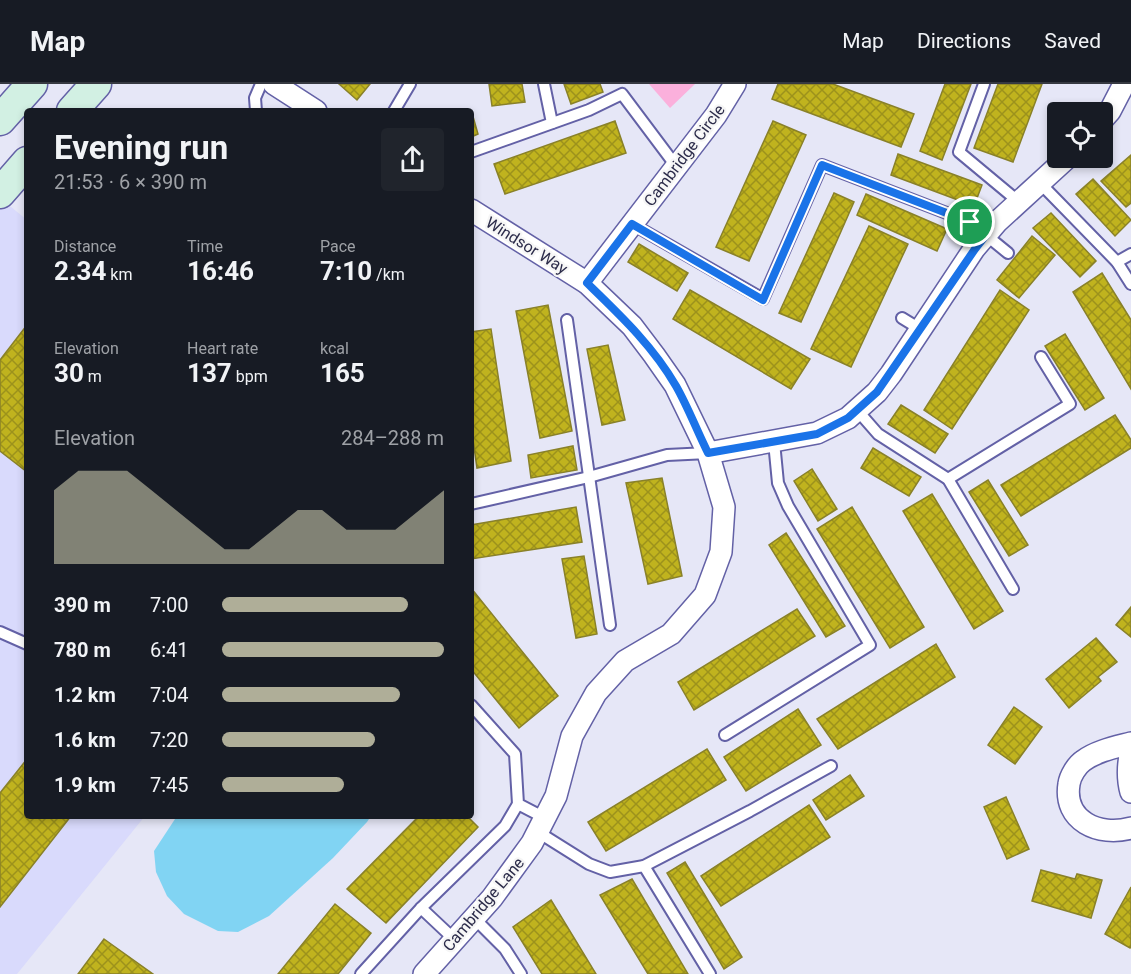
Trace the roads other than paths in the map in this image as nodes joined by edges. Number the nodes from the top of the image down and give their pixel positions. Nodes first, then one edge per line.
1 (32, 84) edge
2 (96, 84) edge
3 (261, 84) edge
4 (274, 84) edge
5 (410, 84) edge
6 (544, 84) edge
7 (735, 84) edge
8 (984, 84) edge
9 (1124, 84) edge
10 (1113, 105) edge
11 (75, 108) edge
12 (256, 108) edge
13 (311, 108) edge
14 (396, 108) edge
15 (0, 120) edge
16 (552, 123) junction
17 (474, 151) edge
18 (24, 165) edge
19 (676, 166) junction
20 (1056, 168) edge
21 (1040, 183) junction
22 (0, 193) edge
23 (1019, 202) junction
24 (474, 212) edge
25 (632, 224) junction
26 (986, 235) junction
27 (1008, 253) dead end
28 (1131, 254) edge
29 (1117, 262) junction
30 (587, 283) junction
31 (1131, 284) edge
32 (902, 318) dead end
33 (567, 320) dead end
34 (920, 329) junction
35 (1041, 357) dead end
36 (857, 410) junction
37 (774, 442) junction
38 (708, 453) junction
39 (590, 477) junction
40 (948, 479) junction
41 (474, 503) edge
42 (1013, 589) dead end
43 (610, 625) dead end
44 (0, 632) edge
45 (24, 643) edge
46 (474, 708) edge
47 (725, 735) dead end
48 (1131, 743) edge
49 (1131, 750) edge
50 (831, 766) dead end
51 (1130, 788) edge
52 (518, 804) junction
53 (542, 825) junction
54 (1131, 828) edge
55 (644, 866) junction
56 (421, 908) junction
57 (474, 918) junction
58 (455, 939) junction
59 (361, 974) edge
60 (424, 974) edge
61 (521, 974) edge
62 (710, 974) edge

1 - 15 main road
2 - 11 main road
3 - 12 lane
4 - 13 street
5 - 14 lane
6 - 16 lane
7 - 19 street, Cambridge Circle
8 - 23 lane
9 - 10 street
16 - 17 lane
16 - 19 lane
18 - 22 main road
19 - 25 street, Cambridge Circle
20 - 21 street
21 - 23 street
21 - 29 lane
23 - 26 street
24 - 30 street, Windsor Way
25 - 26 lane
25 - 30 street, Cambridge Circle
26 - 27 lane
26 - 34 street
28 - 29 lane
29 - 31 lane
30 - 38 street, Windsor Way
32 - 34 lane
33 - 39 lane
34 - 36 street
35 - 40 lane
36 - 37 street
36 - 40 lane
37 - 38 street
37 - 47 lane
38 - 39 lane
38 - 53 street, Cambridge Lane
39 - 41 lane
39 - 43 lane
40 - 42 lane
44 - 45 lane
46 - 52 lane
48 - 54 street
49 - 51 street
50 - 55 lane
52 - 53 lane
52 - 56 lane
53 - 55 lane
53 - 57 street, Cambridge Lane
55 - 62 lane
56 - 58 lane
56 - 59 lane
57 - 58 street, Cambridge Lane
57 - 61 lane
58 - 60 street, Cambridge Lane

